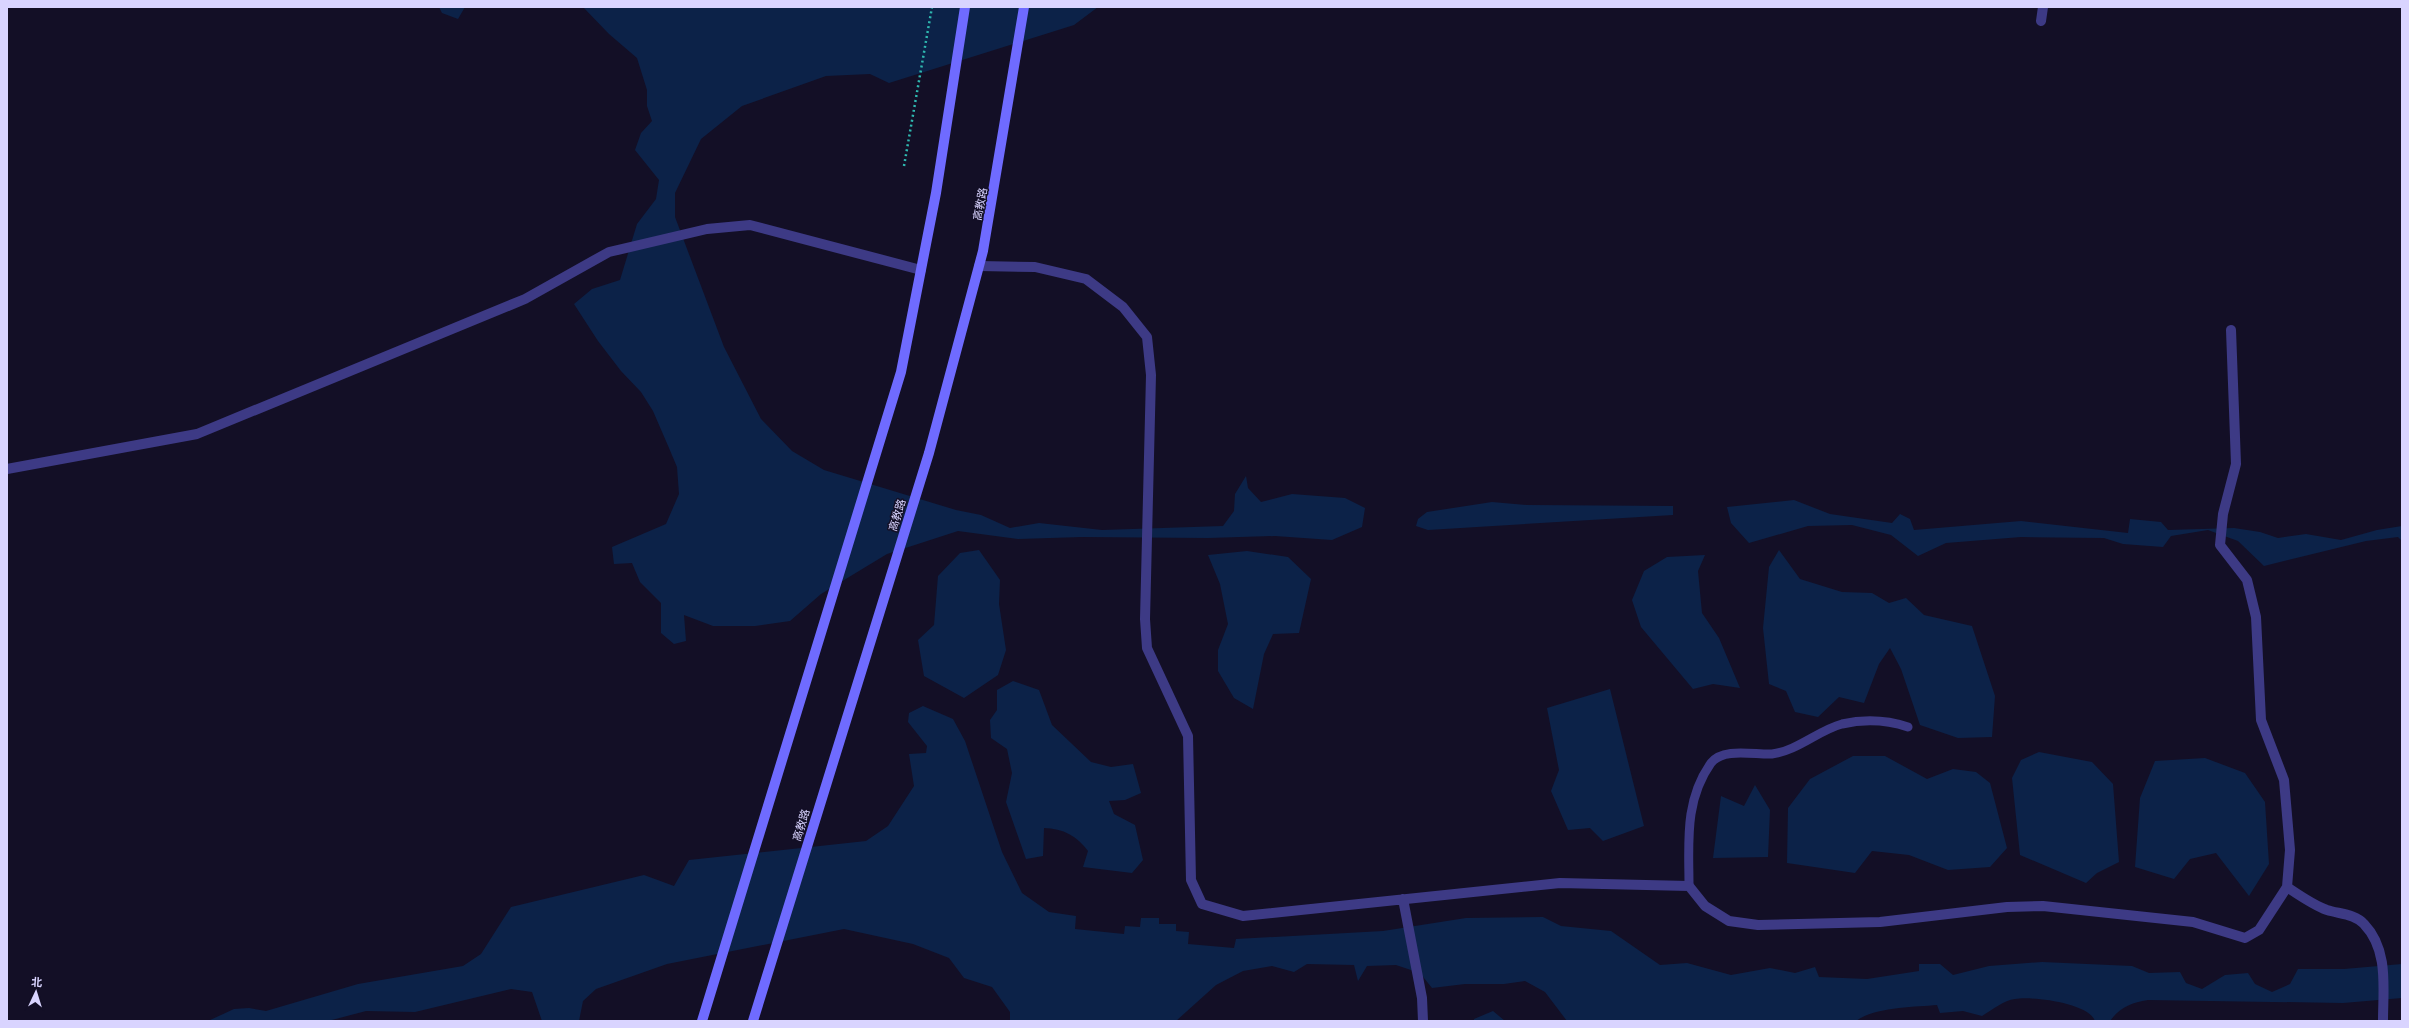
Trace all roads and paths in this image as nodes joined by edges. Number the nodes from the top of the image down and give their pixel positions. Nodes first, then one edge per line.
1 (932, 7) edge
2 (965, 7) edge
3 (1024, 7) edge
4 (2043, 7) edge
5 (2041, 21) dead end
6 (904, 166) dead end
7 (979, 266) junction
8 (921, 270) junction
9 (2230, 330) dead end
10 (7, 469) edge
11 (1908, 727) dead end
12 (1690, 886) junction
13 (2287, 887) junction
14 (1403, 899) junction
15 (702, 1021) edge
16 (753, 1021) edge
17 (1423, 1021) edge
18 (2383, 1021) edge

1 - 6 path
2 - 8 main road
3 - 7 main road, 高教路
4 - 5 street
7 - 14 street
7 - 16 main road, 高教路
8 - 10 street
8 - 15 main road
9 - 13 street
11 - 12 lane
12 - 13 street
12 - 14 street
13 - 18 street
14 - 17 street

